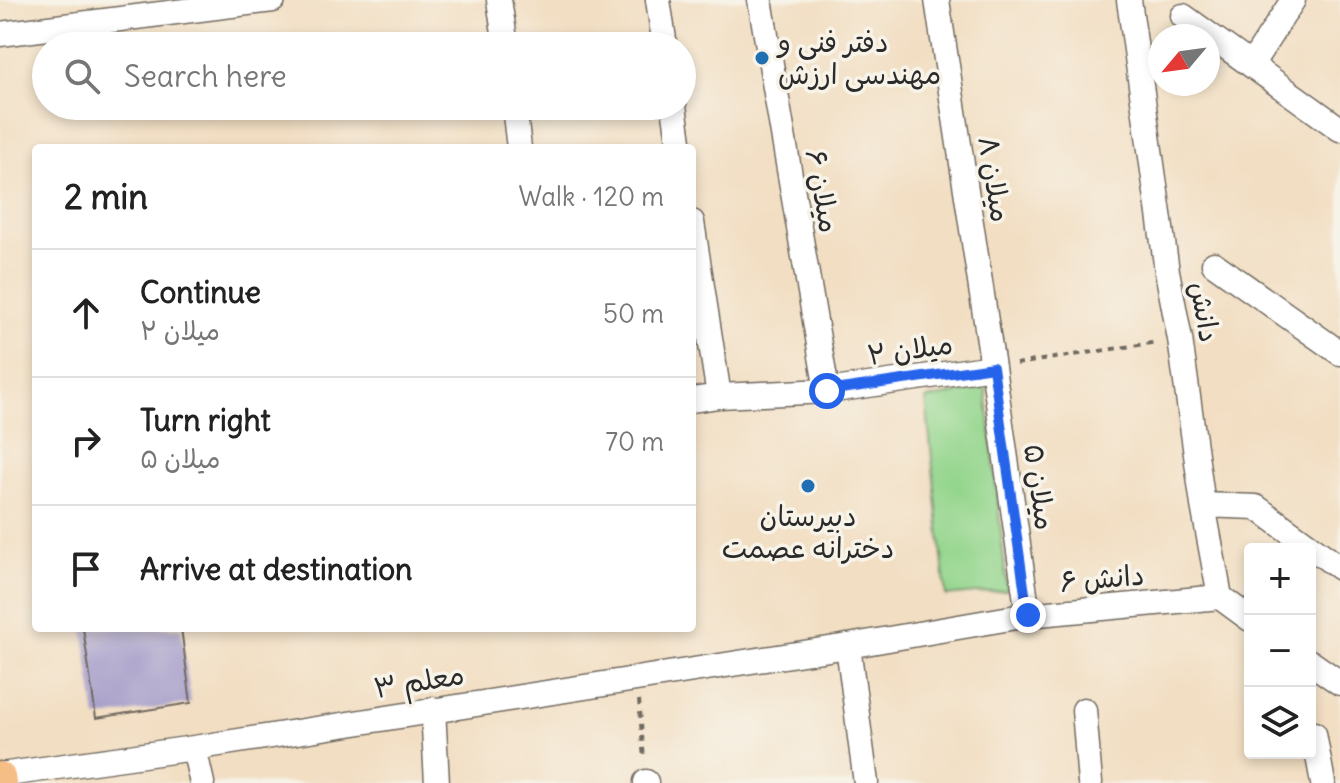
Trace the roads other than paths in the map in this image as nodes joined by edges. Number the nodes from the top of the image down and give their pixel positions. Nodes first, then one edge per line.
1 (273, 0) edge
2 (499, 0) edge
3 (658, 0) edge
4 (760, 0) edge
5 (937, 0) edge
6 (1129, 0) edge
7 (1293, 0) edge
8 (176, 6) edge
9 (1183, 16) dead end
10 (504, 32) edge
11 (663, 32) edge
12 (0, 34) edge
13 (1251, 65) junction
14 (516, 120) edge
15 (676, 120) edge
16 (1340, 129) edge
17 (519, 144) edge
18 (679, 144) edge
19 (696, 248) edge
20 (1214, 264) dead end
21 (1340, 353) edge
22 (993, 367) junction
23 (827, 391) junction
24 (719, 396) junction
25 (696, 399) edge
26 (1203, 505) junction
27 (1340, 568) edge
28 (1220, 597) junction
29 (1028, 615) junction
30 (1245, 615) edge
31 (848, 646) junction
32 (1316, 666) edge
33 (1340, 683) edge
34 (433, 709) junction
35 (1084, 710) dead end
36 (1316, 745) edge
37 (194, 748) junction
38 (0, 776) edge
39 (1, 783) edge
40 (202, 783) edge
41 (437, 783) edge
42 (866, 783) edge
43 (1090, 783) edge
44 (1323, 783) edge

1 - 8 street
2 - 10 street
3 - 11 street
4 - 23 street, میلان ۶
5 - 22 street, میلان ۸
6 - 26 street, دانش
7 - 13 street
8 - 12 street
9 - 13 street
13 - 16 street
14 - 17 street
15 - 18 street
19 - 24 street
20 - 21 street
22 - 23 street, میلان ۲
22 - 29 street, میلان ۵
23 - 24 street, میلان ۲
24 - 25 street, میلان ۲
26 - 27 street
26 - 28 street, دانش
28 - 29 street, دانش ۶
28 - 30 street
29 - 31 street, دانش ۶
31 - 34 street, معلم ۳
31 - 42 street
32 - 33 street
34 - 37 street, معلم ۳
34 - 41 street
35 - 43 street
36 - 44 street
37 - 38 street, معلم ۳
37 - 40 street
38 - 39 main road

